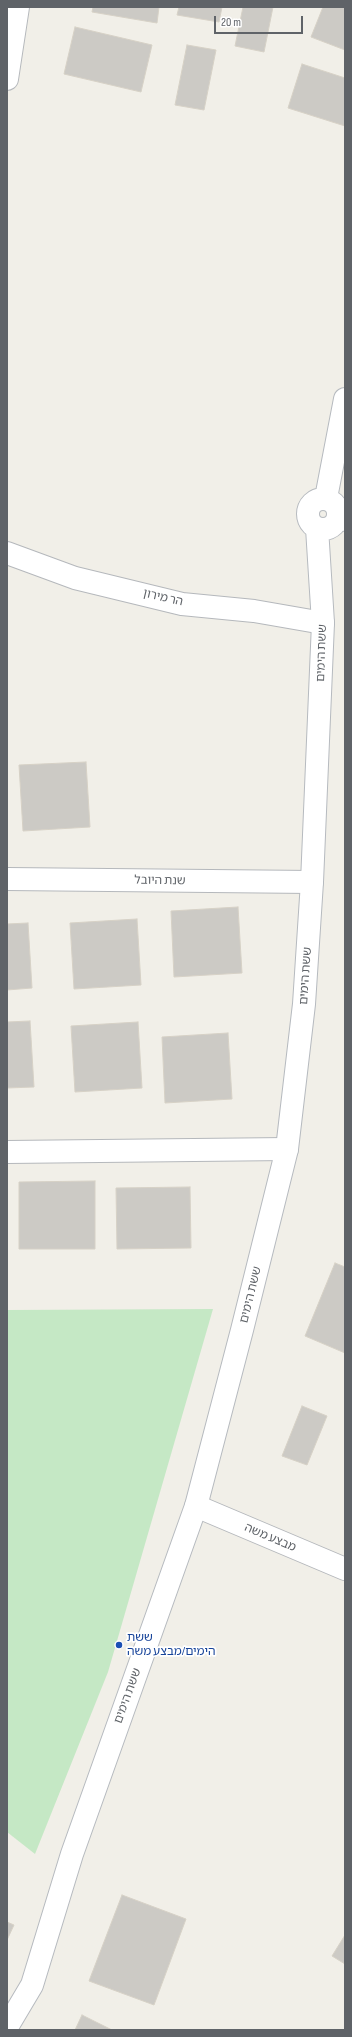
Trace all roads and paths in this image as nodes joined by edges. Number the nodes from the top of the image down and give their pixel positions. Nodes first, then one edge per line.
1 (18, 7) edge
2 (7, 79) edge
3 (345, 400) edge
4 (326, 498) junction
5 (342, 519) edge
6 (317, 528) junction
7 (7, 552) edge
8 (323, 623) junction
9 (7, 879) edge
10 (312, 882) junction
11 (287, 1149) junction
12 (7, 1152) edge
13 (196, 1506) junction
14 (345, 1569) edge
15 (7, 2026) edge

1 - 2 street
3 - 4 street
4 - 5 street
4 - 6 street
5 - 6 street
6 - 8 street, ששת הימים
7 - 8 street, הר מירון
8 - 10 street, ששת הימים
9 - 10 street, שנת היובל
10 - 11 street, ששת הימים
11 - 12 street
11 - 13 street, ששת הימים
13 - 14 street, מבצע משה
13 - 15 street, ששת הימים

